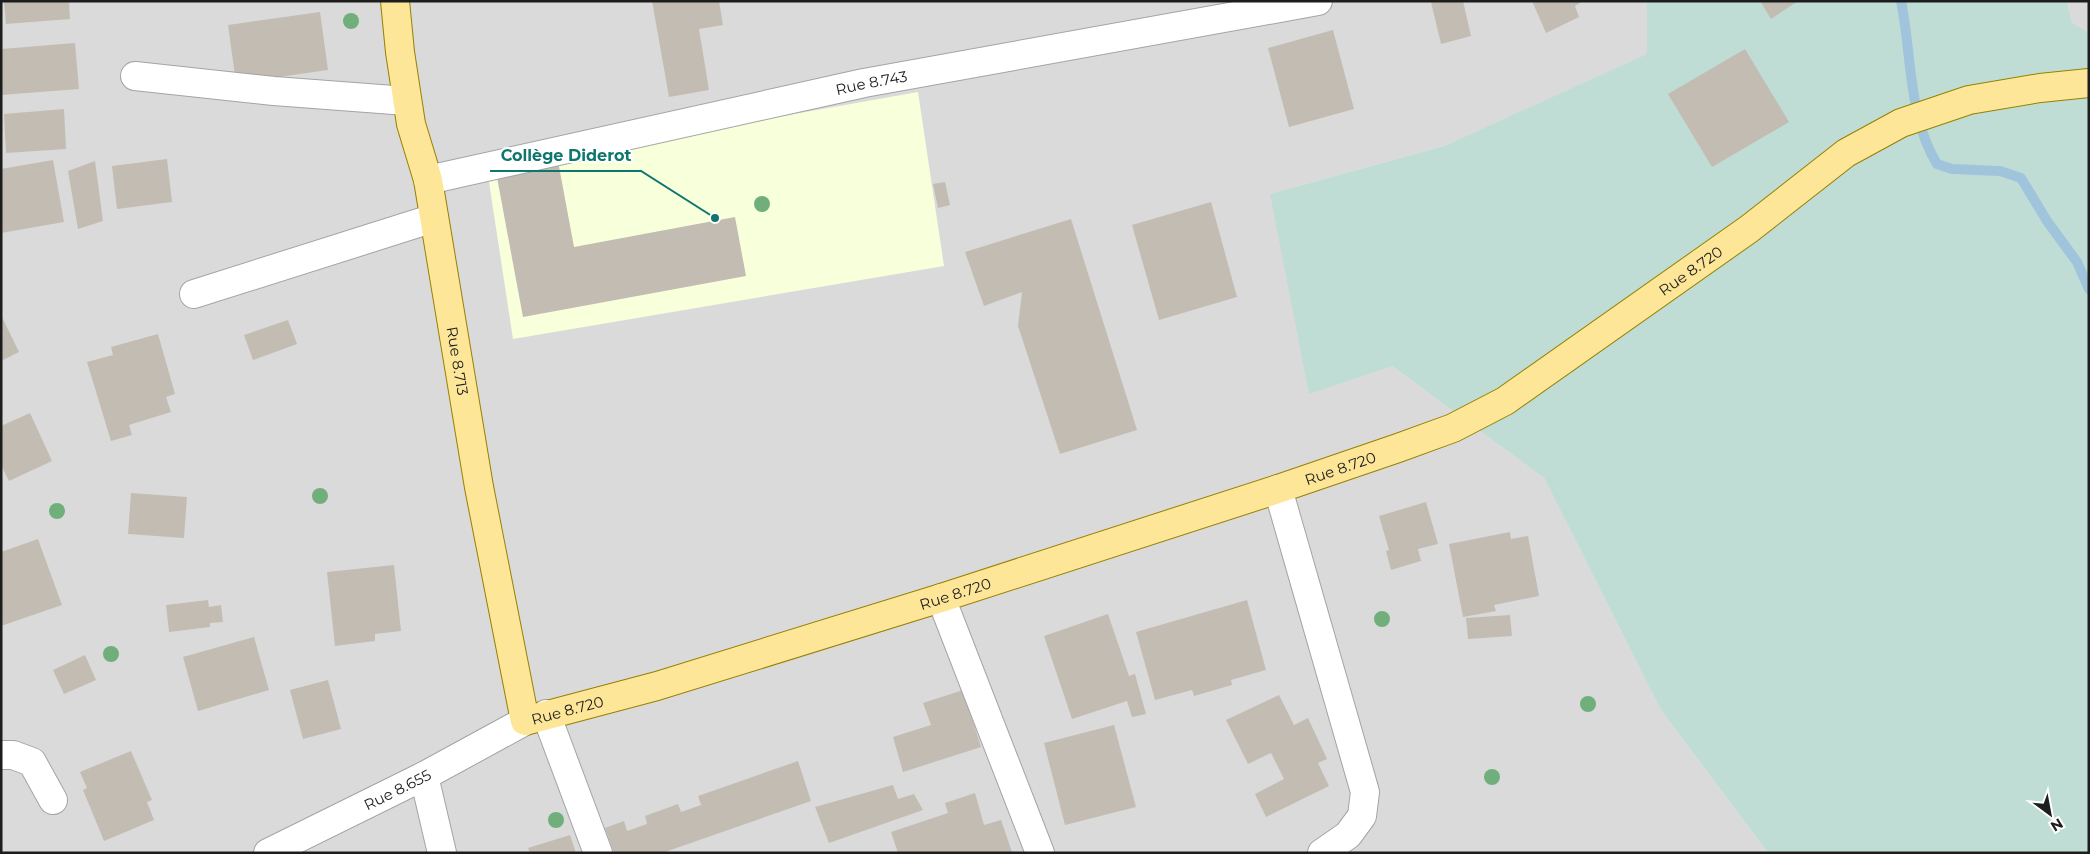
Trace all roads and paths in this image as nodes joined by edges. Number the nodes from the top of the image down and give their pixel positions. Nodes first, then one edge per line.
1 (1318, 1) edge
2 (395, 2) edge
3 (135, 76) dead end
4 (2089, 83) edge
5 (407, 101) junction
6 (428, 180) junction
7 (434, 218) junction
8 (194, 294) dead end
9 (1278, 489) junction
10 (940, 598) junction
11 (536, 718) junction
12 (1, 755) edge
13 (424, 776) junction
14 (53, 800) dead end
15 (268, 853) edge
16 (442, 853) edge
17 (598, 853) edge
18 (1040, 853) edge
19 (1322, 853) edge

1 - 6 street, Rue 8.743
2 - 5 main road, Rue 8.713
3 - 5 street
4 - 9 main road, Rue 8.720
5 - 6 main road, Rue 8.713
6 - 7 main road, Rue 8.713
7 - 8 street
7 - 11 main road, Rue 8.713
9 - 10 main road, Rue 8.720
9 - 19 street
10 - 11 main road, Rue 8.720
10 - 18 street
11 - 13 street, Rue 8.655
11 - 17 street
12 - 14 street
13 - 15 street, Rue 8.655
13 - 16 street

